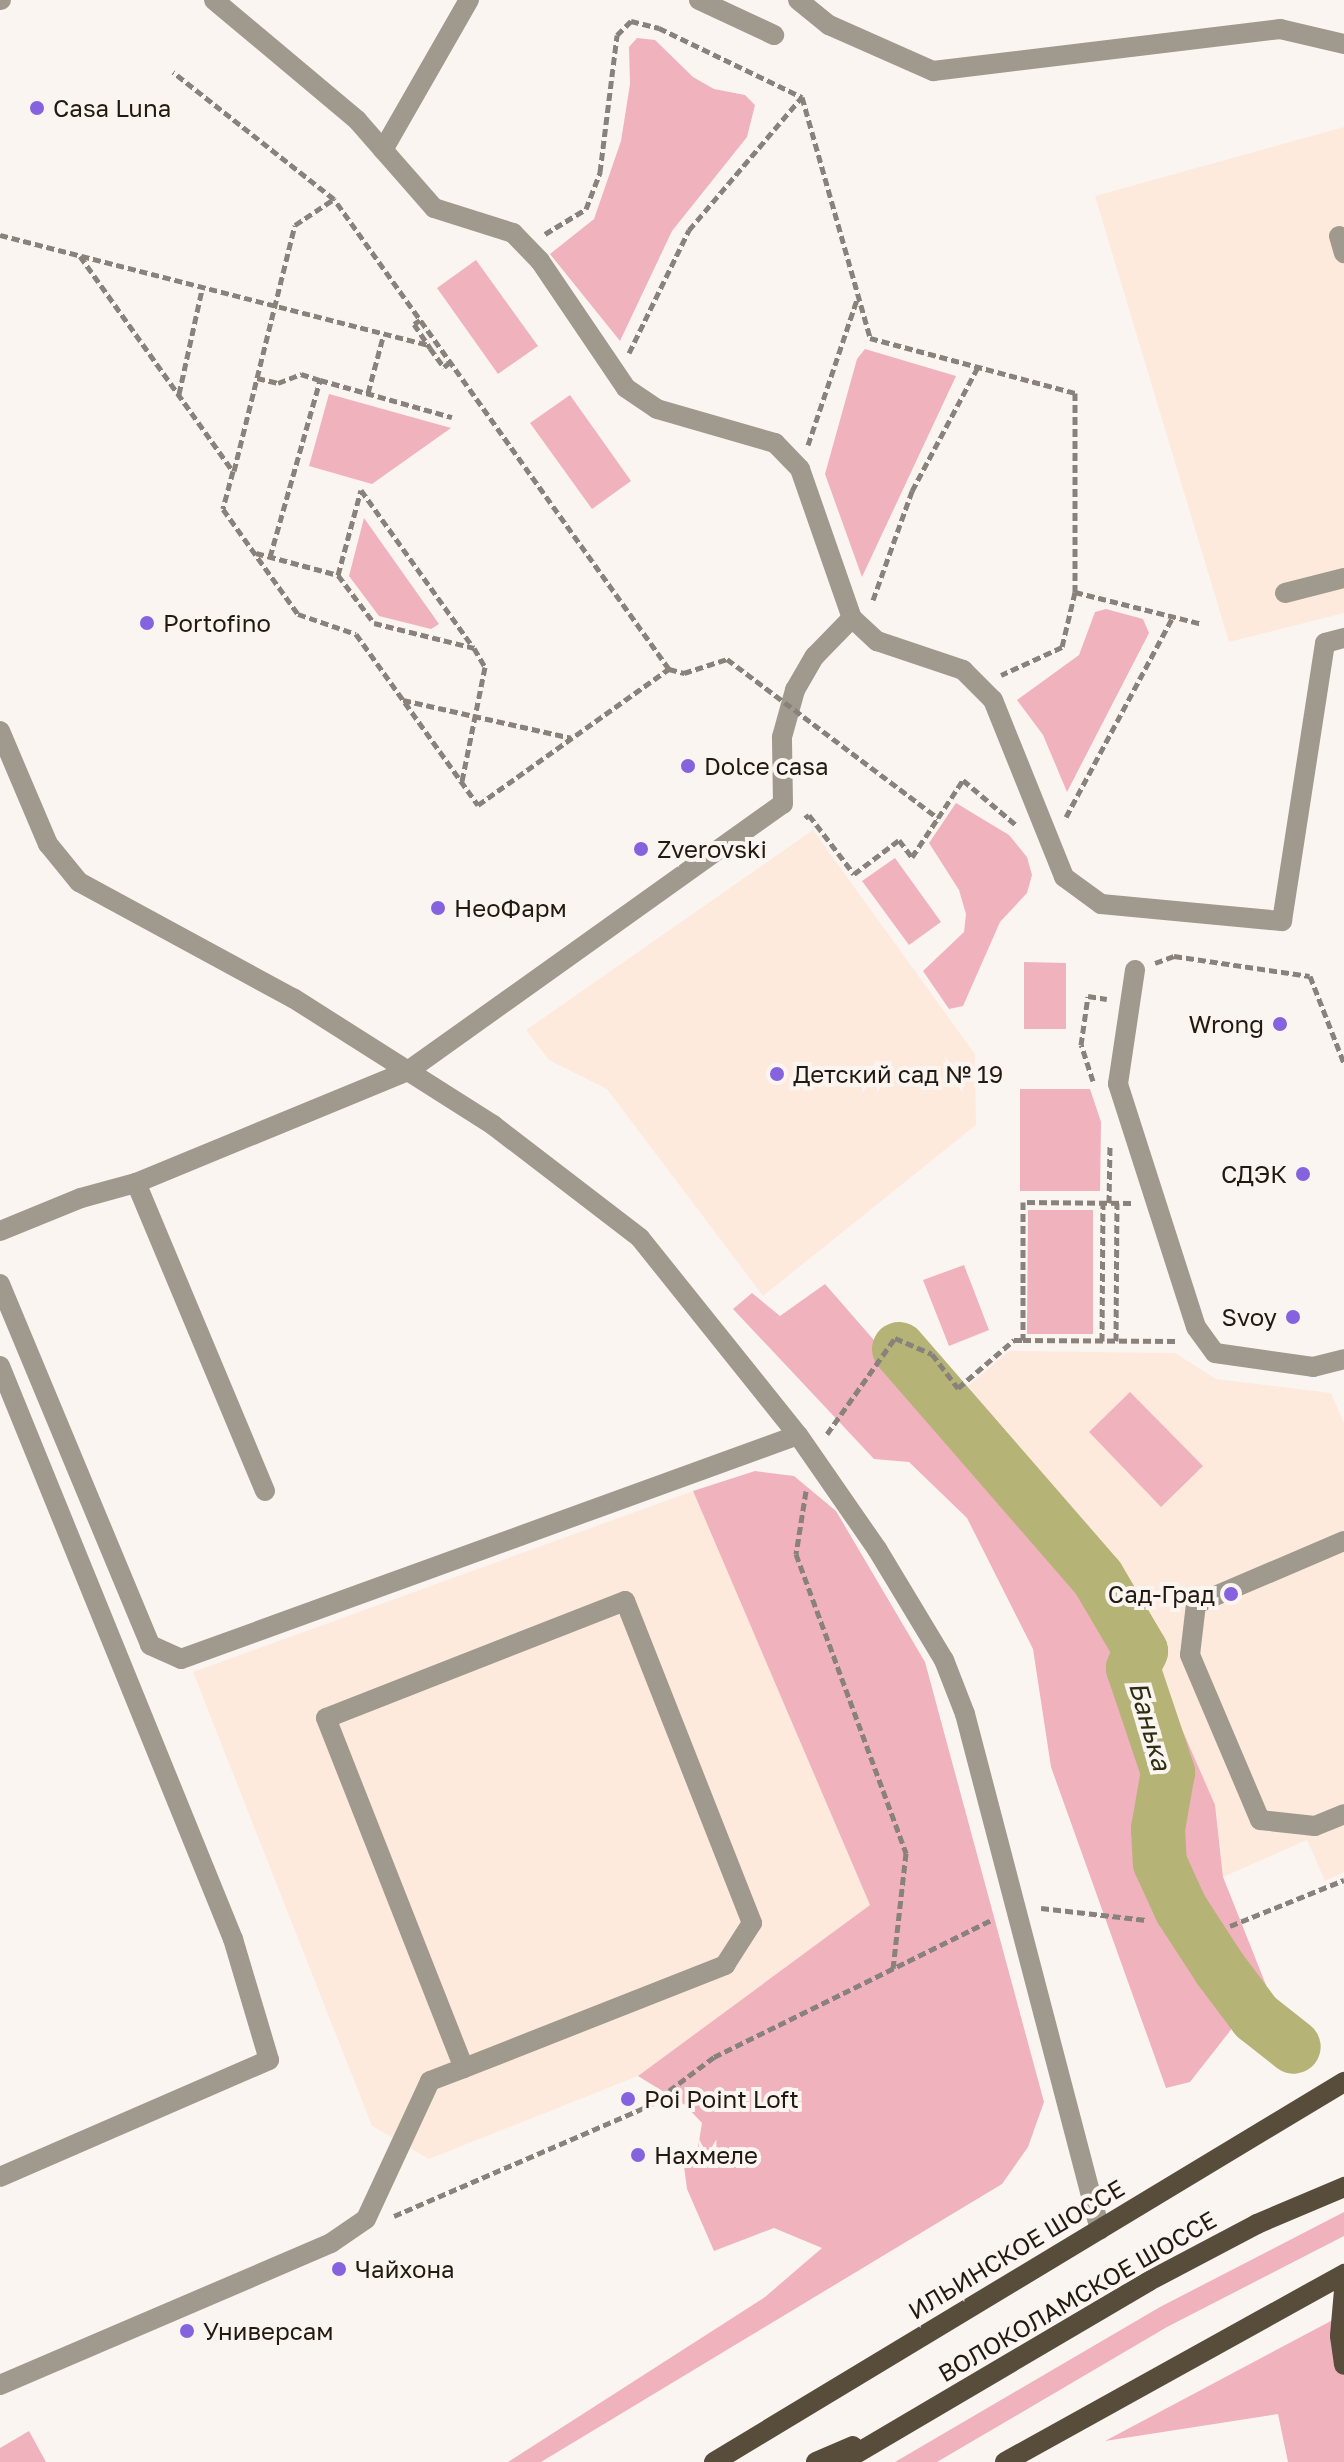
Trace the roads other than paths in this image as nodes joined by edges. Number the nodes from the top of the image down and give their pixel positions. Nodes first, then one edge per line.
1 (214, 0) edge
2 (469, 0) edge
3 (699, 0) edge
4 (798, 0) edge
5 (774, 35) dead end
6 (1344, 44) edge
7 (383, 150) junction
8 (1344, 578) edge
9 (1285, 593) dead end
10 (858, 623) junction
11 (1344, 638) edge
12 (0, 731) edge
13 (1135, 970) road end
14 (408, 1071) junction
15 (136, 1183) junction
16 (0, 1231) edge
17 (0, 1284) edge
18 (1344, 1359) edge
19 (0, 1366) edge
20 (798, 1435) junction
21 (265, 1491) dead end
22 (1344, 1541) edge
23 (1344, 1814) edge
24 (464, 2068) junction
25 (1344, 2082) edge
26 (0, 2177) edge
27 (1344, 2187) edge
28 (1100, 2230) junction
29 (1344, 2274) edge
30 (1344, 2290) edge
31 (1344, 2365) edge
32 (0, 2385) edge
33 (908, 2422) junction
34 (714, 2462) edge
35 (816, 2462) edge
36 (842, 2462) edge
37 (1005, 2462) edge

1 - 7 street
2 - 7 street
3 - 5 street
4 - 6 street
7 - 10 street
8 - 9 street
10 - 11 street
10 - 14 street
12 - 14 street
13 - 18 street
14 - 15 street
14 - 20 street
15 - 16 street
15 - 21 street
17 - 20 street
19 - 26 street
20 - 28 street
22 - 23 street
24 - 24 street
24 - 32 street
25 - 28 main road, ИЛЬИНСКОЕ ШОССЕ
27 - 33 main road, ВОЛОКОЛАМСКОЕ ШОССЕ
28 - 34 main road, ИЛЬИНСКОЕ ШОССЕ
29 - 37 main road
30 - 31 main road
33 - 35 main road
33 - 36 main road, ВОЛОКОЛАМСКОЕ ШОССЕ

